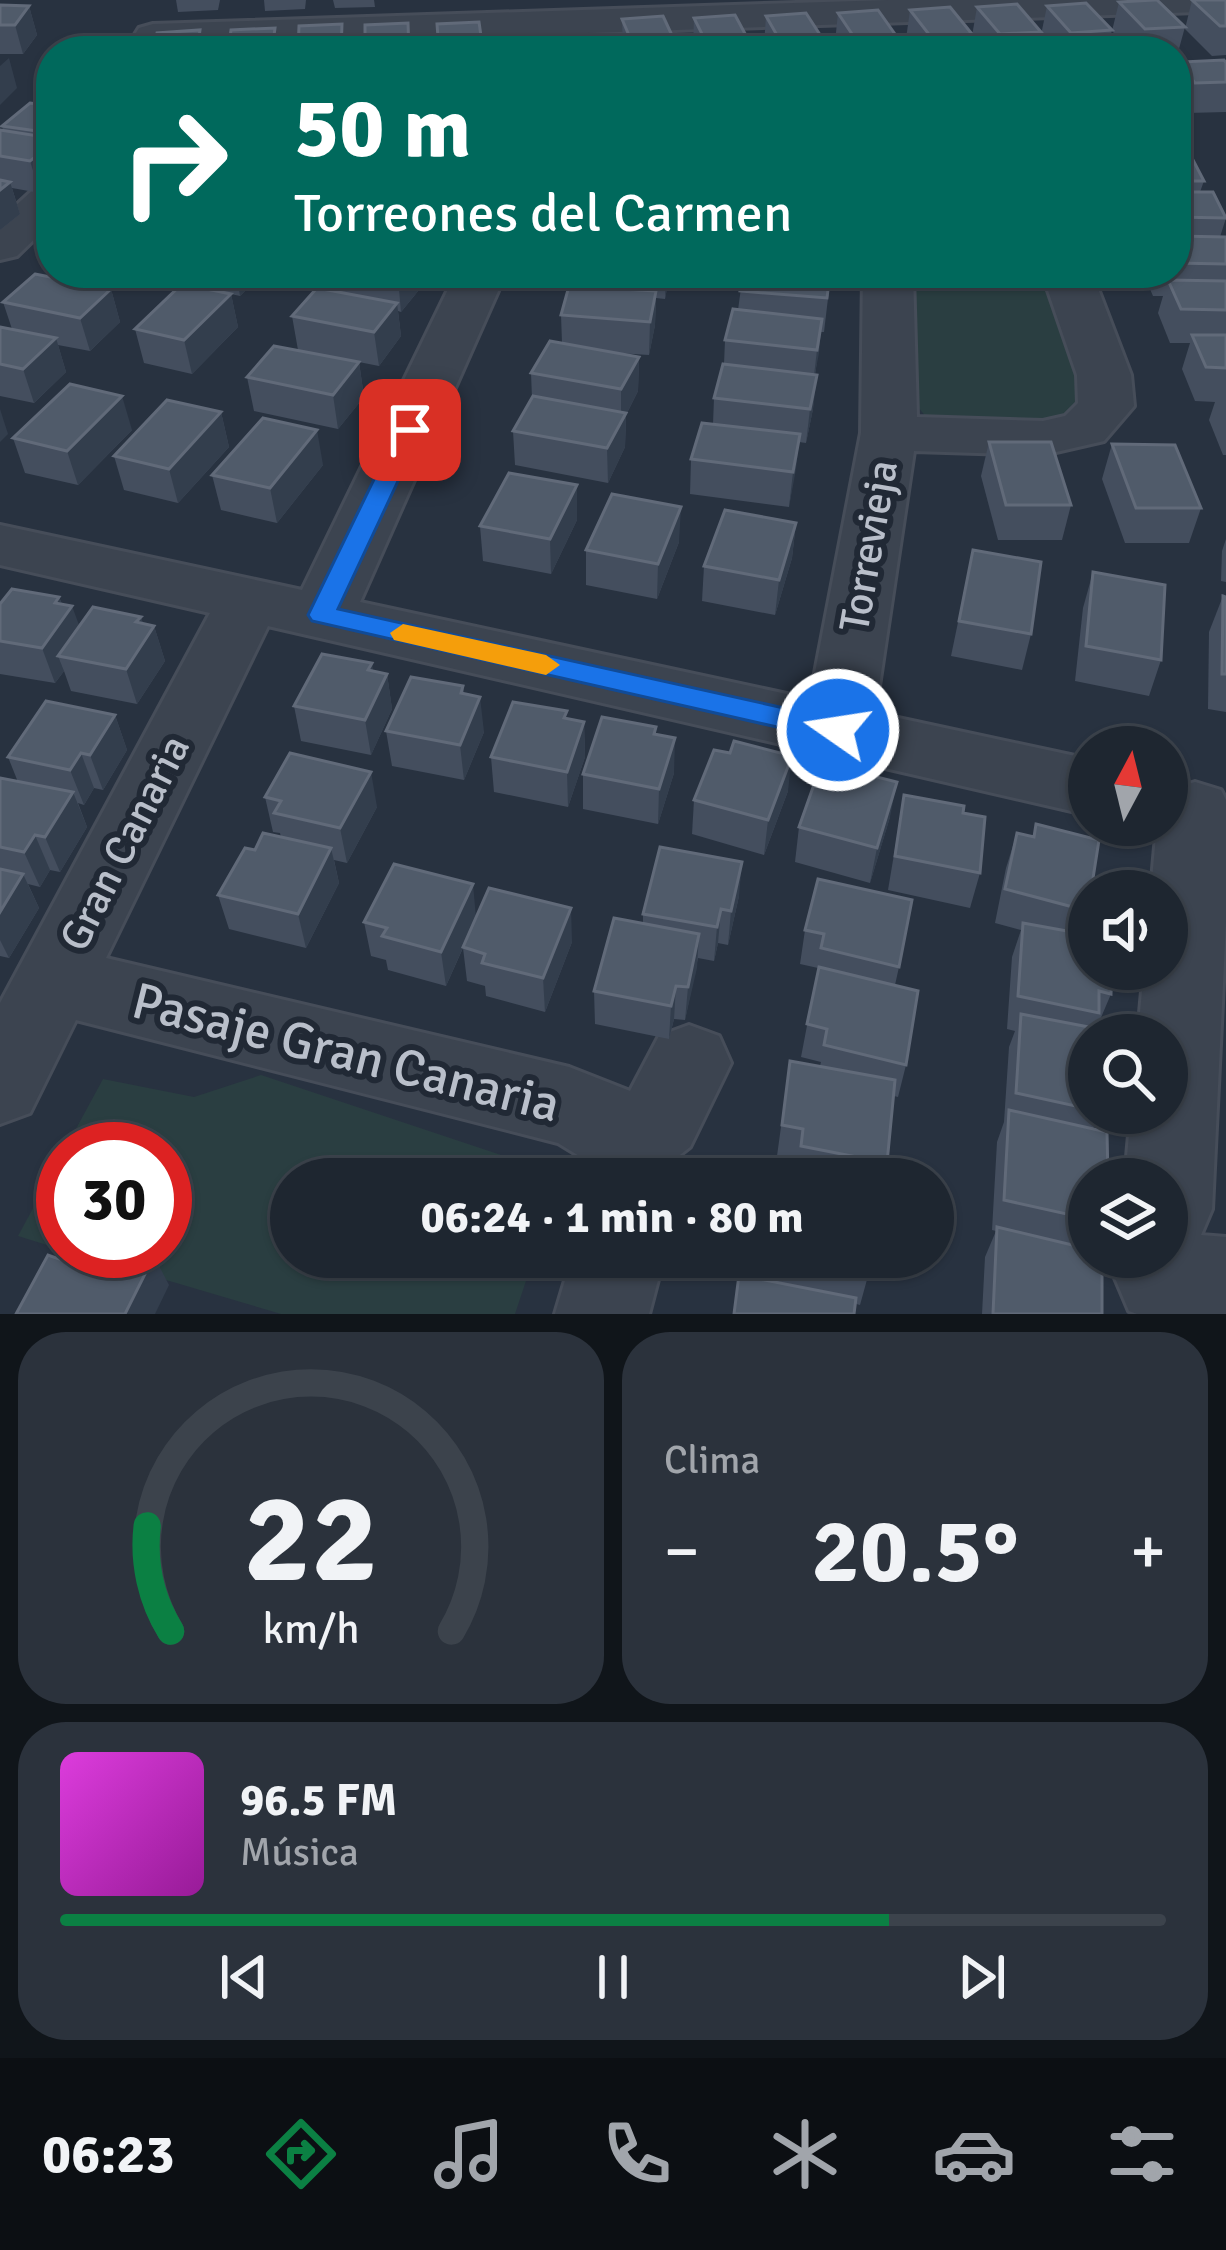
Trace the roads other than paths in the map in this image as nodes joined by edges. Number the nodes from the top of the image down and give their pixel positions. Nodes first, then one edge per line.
1 (1226, 0) edge
2 (837, 7) edge
3 (533, 25) edge
4 (153, 36) edge
5 (36, 212) edge
6 (0, 246) edge
7 (0, 266) edge
8 (36, 266) edge
9 (474, 288) edge
10 (888, 288) edge
11 (1072, 288) edge
12 (889, 433) junction
13 (0, 544) edge
14 (249, 600) junction
15 (322, 615) junction
16 (838, 730) junction
17 (1068, 782) edge
18 (1196, 810) edge
19 (55, 980) junction
20 (689, 1063) dead end
21 (0, 1086) edge
22 (632, 1158) edge
23 (634, 1158) edge
24 (1181, 1158) edge
25 (612, 1278) edge
26 (602, 1314) edge

1 - 2 street
2 - 3 street
3 - 4 street
5 - 6 street
7 - 8 street
9 - 15 street
10 - 12 street, Torrevieja
11 - 12 street, Torrevieja
12 - 16 street, Torrevieja
13 - 14 street
14 - 15 street
14 - 19 street, Gran Canaria
15 - 16 street
16 - 17 street
18 - 24 street
19 - 21 street, Gran Canaria
19 - 22 street, Pasaje Gran Canaria
20 - 23 street, Pasaje Gran Canaria
25 - 26 street

